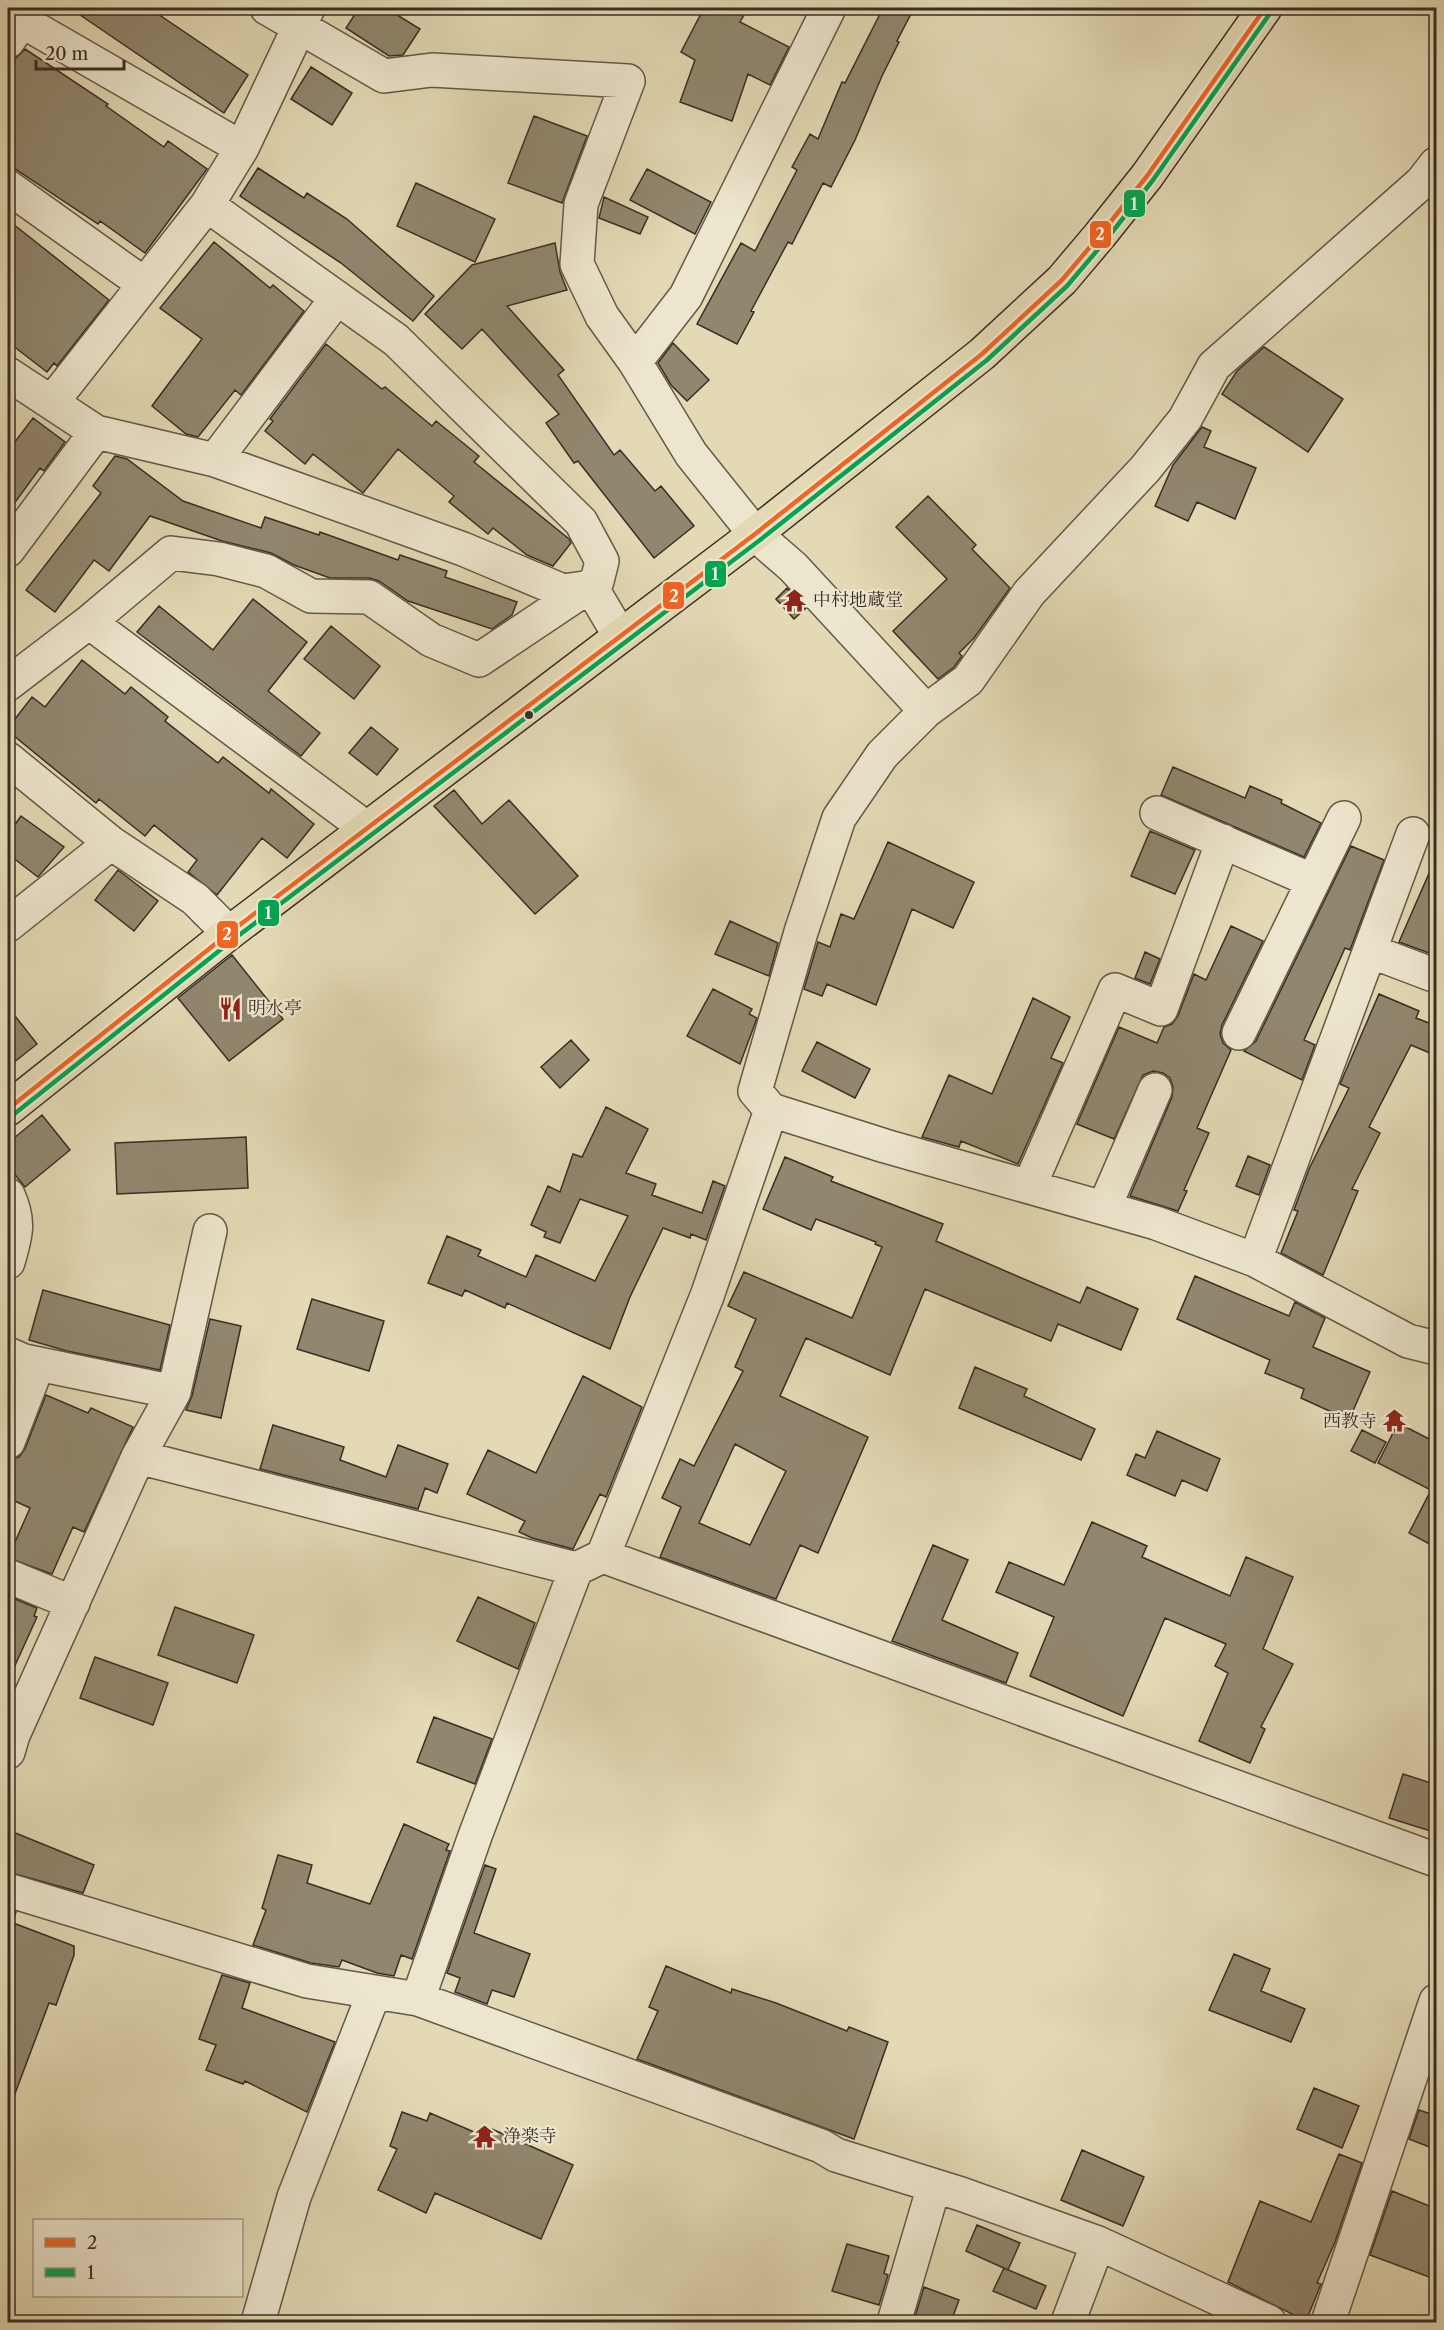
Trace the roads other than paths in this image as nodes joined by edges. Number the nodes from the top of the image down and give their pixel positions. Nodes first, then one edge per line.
1 (267, 8) edge
2 (829, 8) edge
3 (1265, 8) edge
4 (303, 16) edge
5 (8, 41) edge
6 (242, 148) junction
7 (1437, 164) edge
8 (8, 188) edge
9 (207, 205) junction
10 (144, 284) junction
11 (337, 298) junction
12 (635, 362) junction
13 (8, 374) edge
14 (52, 402) junction
15 (96, 432) junction
16 (215, 460) junction
17 (755, 534) junction
18 (8, 550) edge
19 (591, 587) junction
20 (89, 622) junction
21 (620, 636) junction
22 (8, 684) edge
23 (926, 711) junction
24 (8, 759) edge
25 (1157, 813) dead end
26 (1344, 818) dead end
27 (366, 828) junction
28 (1413, 834) dead end
29 (1223, 841) junction
30 (111, 843) junction
31 (1313, 881) junction
32 (8, 925) edge
33 (229, 933) junction
34 (1370, 951) junction
35 (1437, 976) edge
36 (1239, 1033) dead end
37 (1155, 1090) dead end
38 (8, 1109) edge
39 (771, 1110) junction
40 (1029, 1187) junction
41 (8, 1195) edge
42 (1104, 1208) junction
43 (210, 1231) dead end
44 (1256, 1260) junction
45 (8, 1262) edge
46 (1437, 1348) edge
47 (8, 1354) edge
48 (38, 1364) junction
49 (174, 1392) junction
50 (8, 1442) edge
51 (138, 1457) junction
52 (590, 1563) junction
53 (8, 1576) edge
54 (73, 1603) junction
55 (9, 1740) edge
56 (1437, 1860) edge
57 (8, 1890) edge
58 (374, 1993) junction
59 (418, 1999) junction
60 (1437, 2001) edge
61 (934, 2186) junction
62 (1098, 2243) junction
63 (258, 2322) edge
64 (894, 2322) edge
65 (1068, 2322) edge
66 (1269, 2322) edge
67 (1328, 2322) edge

1 - 4 street
2 - 12 street
3 - 17 main road
4 - 6 street
4 - 12 street
5 - 6 street
6 - 9 street
7 - 23 street
8 - 10 street
9 - 10 street
9 - 11 street
10 - 14 street
11 - 16 street
11 - 19 street
12 - 17 street
13 - 14 street
14 - 15 street
15 - 16 street
15 - 18 street
16 - 19 street
17 - 21 main road
17 - 23 street
19 - 20 street
19 - 21 street
20 - 22 street
20 - 27 street
21 - 27 main road
23 - 39 street
24 - 30 street
25 - 29 street
26 - 31 street
27 - 33 main road
28 - 34 street
29 - 31 street
29 - 40 street
30 - 32 street
30 - 33 street
31 - 36 street
33 - 38 main road
34 - 35 street
34 - 44 street
37 - 42 street
39 - 40 street
39 - 52 street
40 - 42 street
41 - 45 street
42 - 44 street
43 - 49 street
44 - 46 street
47 - 48 street
48 - 49 street
48 - 50 street
49 - 51 street
51 - 52 street
51 - 54 street
52 - 56 street
52 - 59 street
53 - 54 street
54 - 55 street
57 - 58 street
58 - 59 street
58 - 63 street
59 - 61 street
60 - 67 street
61 - 62 street
61 - 64 street
62 - 65 street
62 - 66 street

